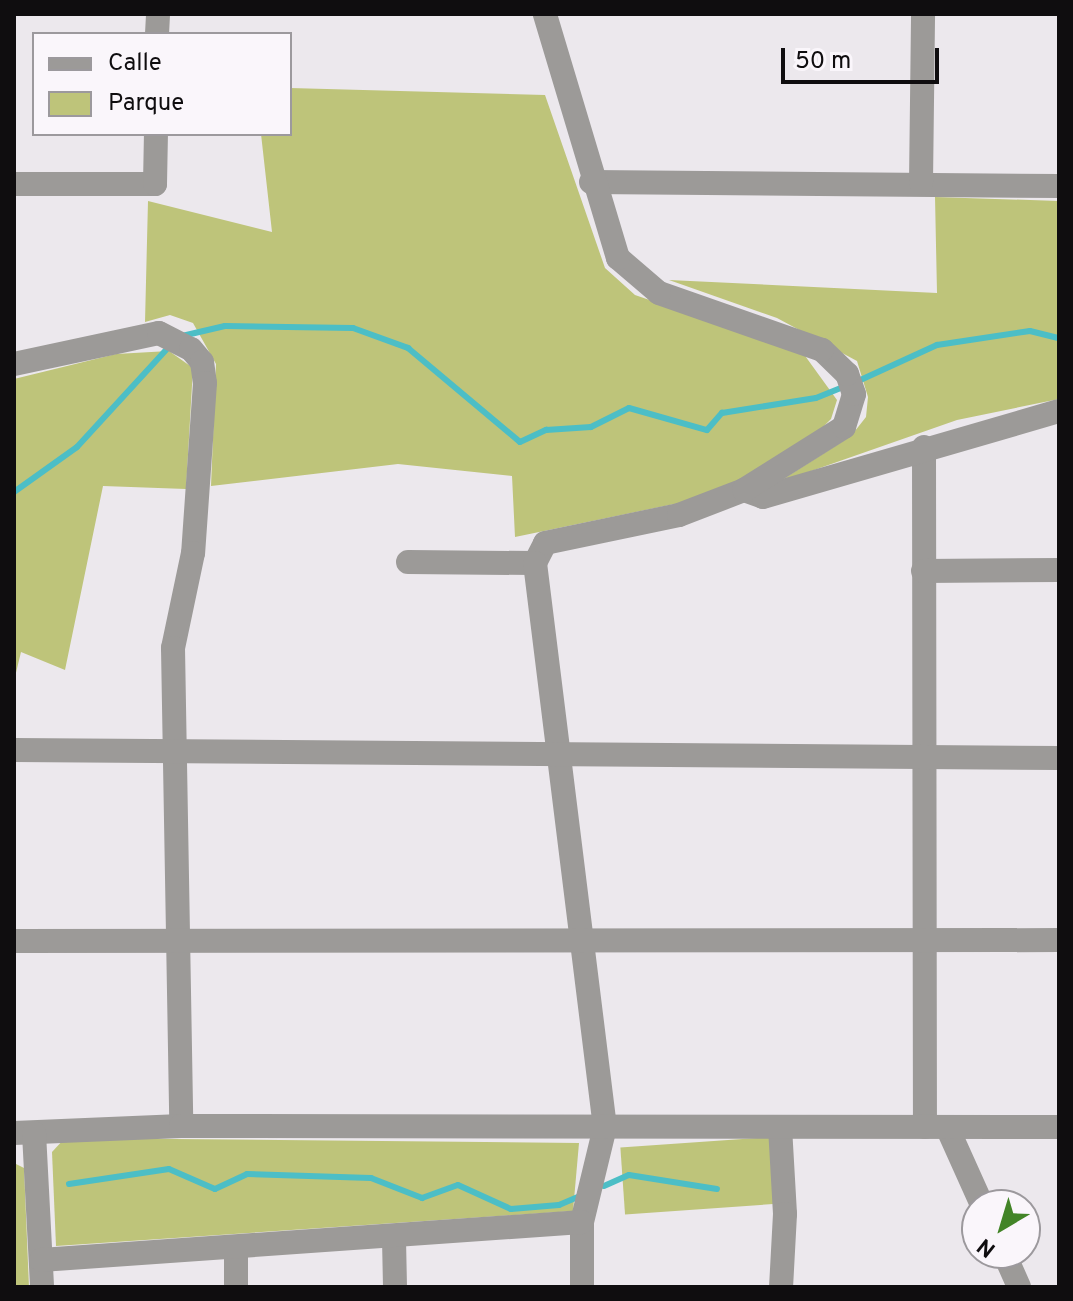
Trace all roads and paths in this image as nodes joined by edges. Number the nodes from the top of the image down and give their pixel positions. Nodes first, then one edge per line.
1 (545, 14) edge
2 (923, 14) edge
3 (156, 136) edge
4 (591, 182) junction
5 (921, 183) junction
6 (14, 184) edge
7 (1059, 186) edge
8 (14, 364) edge
9 (1059, 411) edge
10 (924, 447) junction
11 (744, 490) junction
12 (408, 562) dead end
13 (535, 563) junction
14 (1059, 570) edge
15 (923, 571) junction
16 (14, 750) edge
17 (174, 755) junction
18 (556, 755) junction
19 (923, 757) junction
20 (1059, 758) edge
21 (922, 938) junction
22 (1059, 940) edge
23 (14, 941) edge
24 (178, 944) junction
25 (581, 944) junction
26 (181, 1126) junction
27 (605, 1127) junction
28 (780, 1127) junction
29 (936, 1127) junction
30 (1059, 1127) edge
31 (24, 1133) edge
32 (973, 1189) edge
33 (582, 1222) junction
34 (394, 1239) junction
35 (236, 1247) junction
36 (41, 1260) junction
37 (42, 1287) edge
38 (236, 1287) edge
39 (395, 1287) edge
40 (582, 1287) edge
41 (781, 1287) edge

1 - 4 street
2 - 5 street
3 - 6 street
4 - 5 street
4 - 11 street
5 - 7 street
8 - 17 street
9 - 10 street
10 - 11 street
10 - 15 street
11 - 13 street
12 - 13 street
13 - 18 street
14 - 15 street
15 - 19 street
16 - 17 street
17 - 18 street
17 - 24 street
18 - 19 street
18 - 25 street
19 - 20 street
19 - 21 street
21 - 22 street
21 - 25 street
21 - 29 street
23 - 24 street
24 - 25 street
24 - 26 street
25 - 27 street
26 - 27 street
26 - 31 street
27 - 28 street
27 - 33 street
28 - 29 street
28 - 41 street
29 - 30 street
29 - 32 street
31 - 36 street
33 - 34 street
33 - 40 street
34 - 35 street
34 - 39 street
35 - 36 street
35 - 38 street
36 - 37 street

